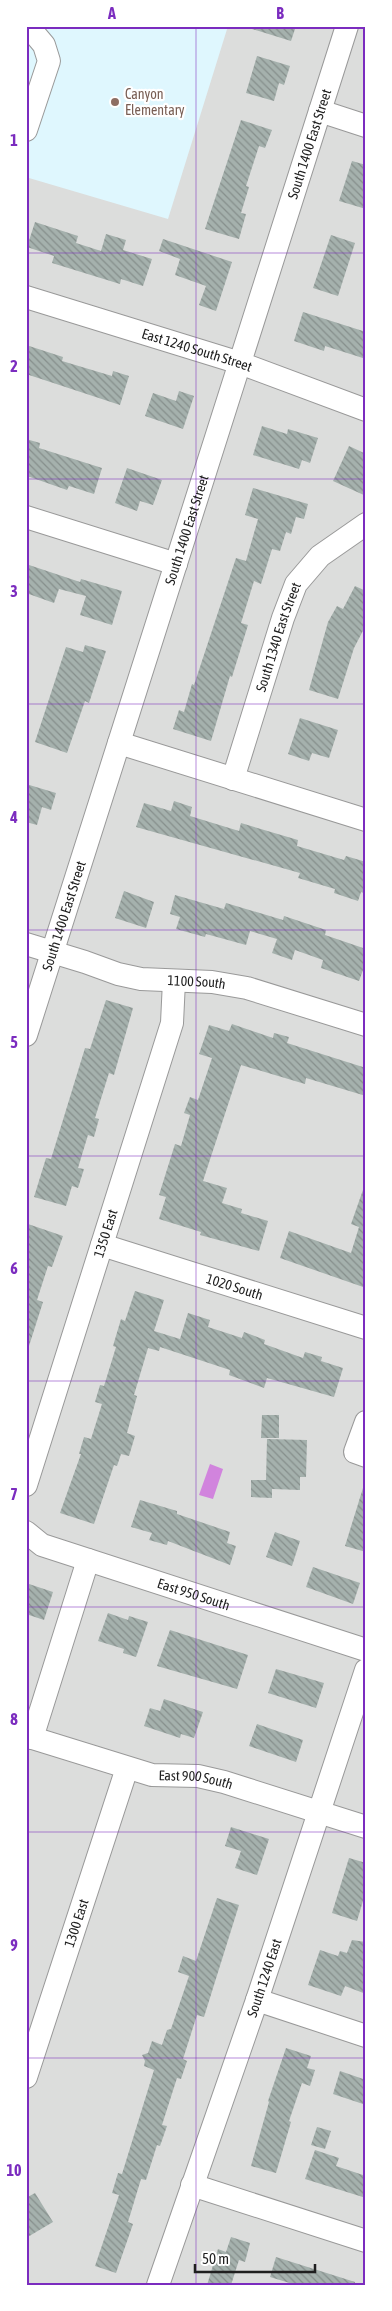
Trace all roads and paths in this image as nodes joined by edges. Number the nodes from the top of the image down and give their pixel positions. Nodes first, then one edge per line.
1 (28, 26) edge
2 (347, 26) edge
3 (320, 111) junction
4 (366, 126) edge
5 (26, 130) edge
6 (26, 297) edge
7 (240, 363) junction
8 (366, 410) edge
9 (26, 516) edge
10 (366, 524) edge
11 (176, 564) junction
12 (119, 743) junction
13 (233, 779) junction
14 (366, 820) edge
15 (26, 944) edge
16 (53, 952) junction
17 (174, 981) junction
18 (366, 1025) edge
19 (26, 1035) edge
20 (102, 1245) junction
21 (366, 1328) edge
22 (366, 1422) edge
23 (35, 1423) edge
24 (360, 1454) edge
25 (26, 1485) edge
26 (26, 1532) edge
27 (88, 1560) junction
28 (366, 1650) edge
29 (366, 1670) edge
30 (29, 1737) edge
31 (127, 1768) junction
32 (318, 1812) junction
33 (366, 1827) edge
34 (257, 2000) junction
35 (366, 2036) edge
36 (26, 2077) edge
37 (192, 2185) junction
38 (366, 2241) edge
39 (158, 2285) edge

1 - 5 street
2 - 3 street, South 1400 East Street
3 - 4 street
3 - 7 street, South 1400 East Street
6 - 7 street, East 1240 South Street
7 - 8 street, East 1240 South Street
7 - 11 street, South 1400 East Street
9 - 11 street
10 - 13 street, South 1340 East Street
11 - 12 street, South 1400 East Street
12 - 13 street
12 - 16 street, South 1400 East Street
13 - 14 street
15 - 16 street, 1100 South
16 - 17 street, 1100 South
16 - 19 street, South 1400 East Street
17 - 18 street, 1100 South
17 - 20 street, 1350 East
20 - 21 street, 1020 South
20 - 23 street, 1350 East
22 - 24 street
23 - 25 street, 1350 East
26 - 27 street, East 950 South
27 - 28 street, East 950 South
27 - 30 street
29 - 32 street, South 1240 East
30 - 31 street, East 900 South
31 - 32 street, East 900 South
31 - 36 street, 1300 East
32 - 33 street, East 900 South
32 - 34 street, South 1240 East
34 - 35 street
34 - 37 street, South 1240 East
37 - 38 street
37 - 39 street, South 1240 East

